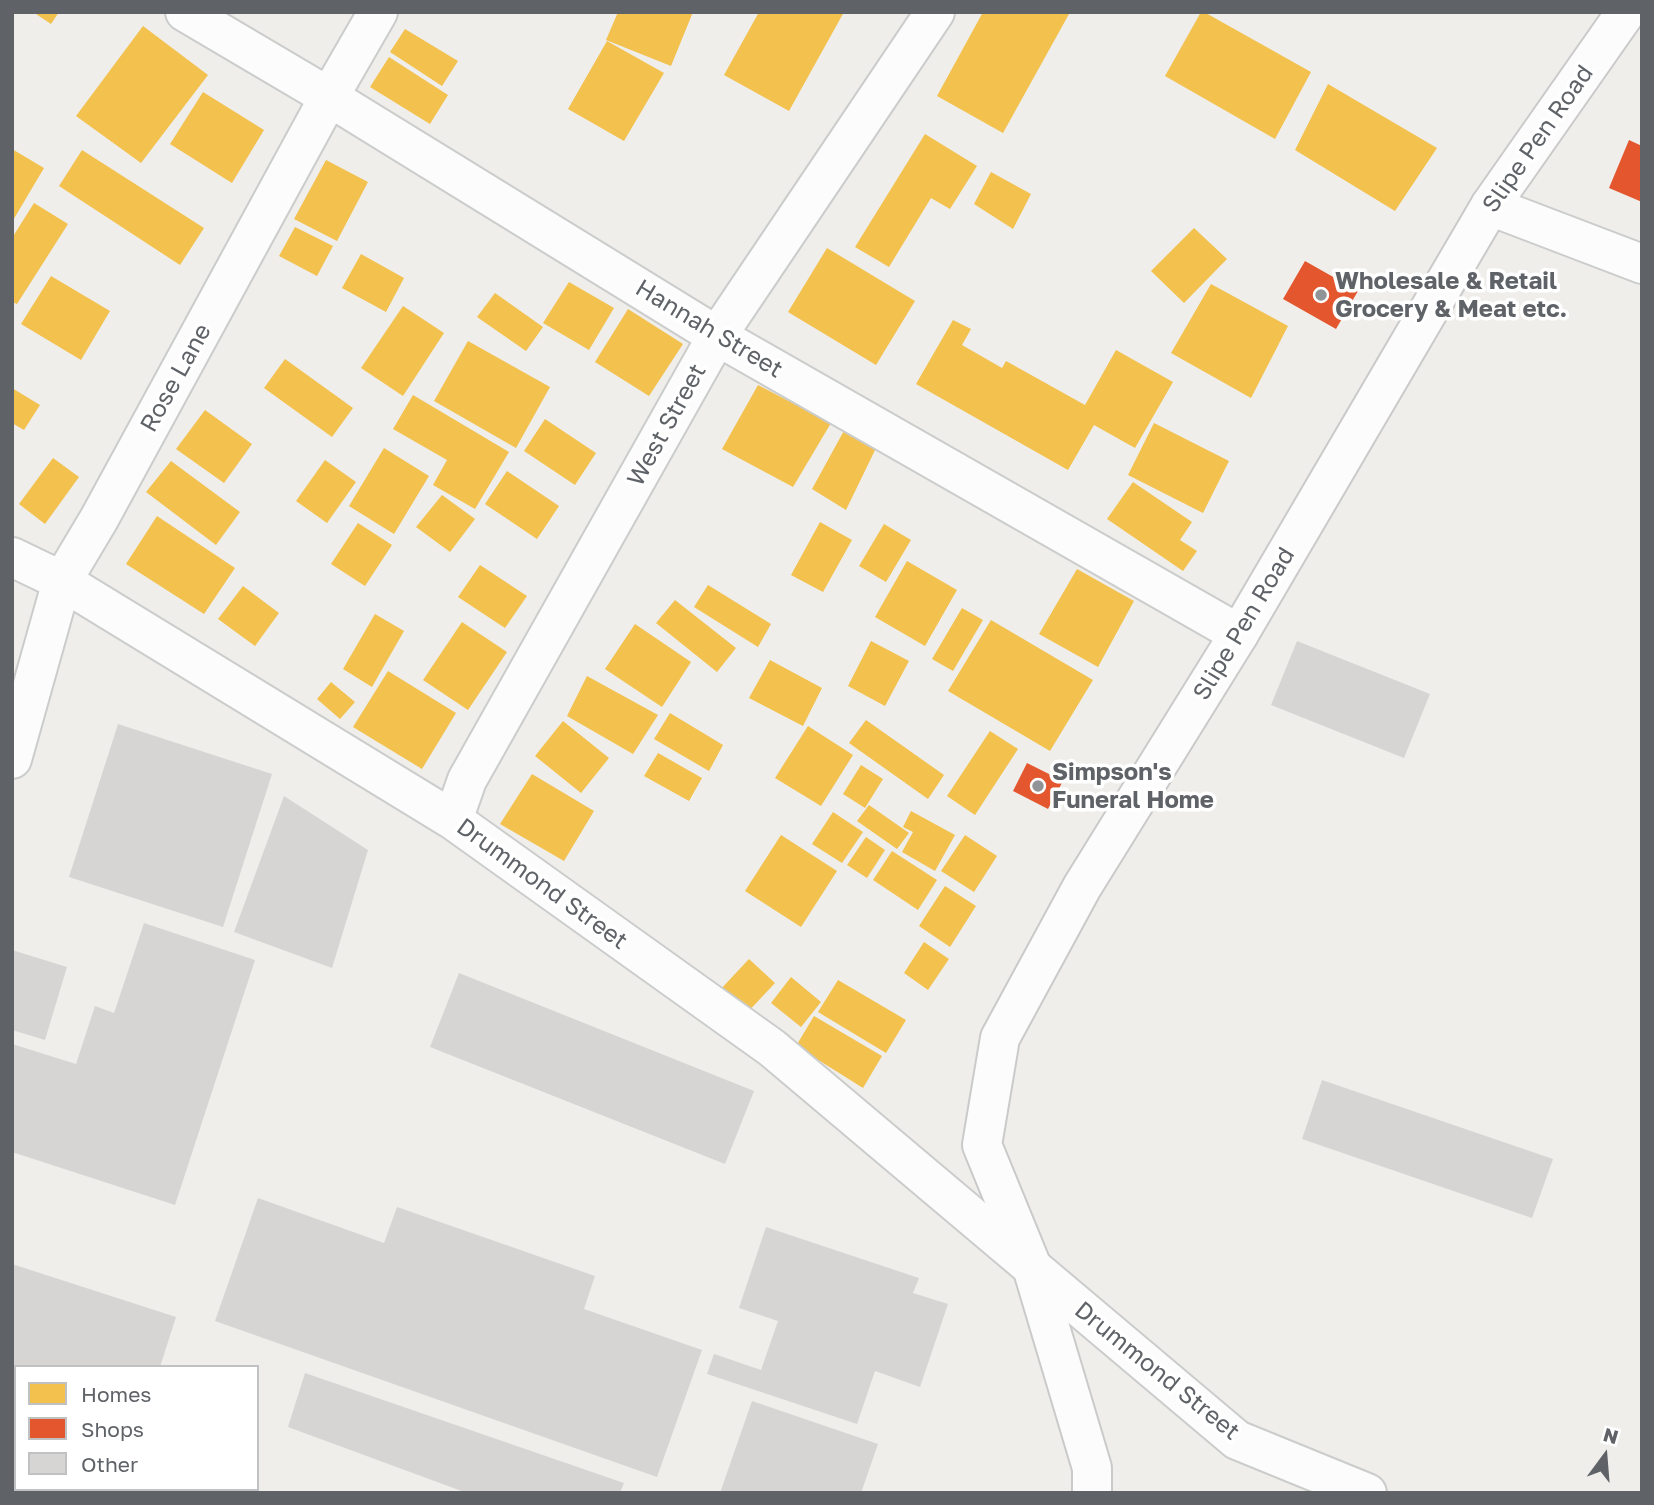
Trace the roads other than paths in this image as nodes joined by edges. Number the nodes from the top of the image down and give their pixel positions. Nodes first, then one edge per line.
1 (186, 12) edge
2 (379, 12) edge
3 (935, 12) edge
4 (1626, 12) edge
5 (328, 97) junction
6 (1490, 206) junction
7 (1642, 264) edge
8 (718, 336) junction
9 (12, 556) edge
10 (61, 581) junction
11 (1239, 634) junction
12 (12, 759) edge
13 (453, 820) junction
14 (1032, 1267) junction
15 (1092, 1493) edge
16 (1367, 1493) edge

1 - 5 street, Hannah Street
2 - 5 street, Rose Lane
3 - 8 street, West Street
4 - 6 street, Slipe Pen Road
5 - 8 street, Hannah Street
5 - 10 street, Rose Lane
6 - 7 street
6 - 11 street, Slipe Pen Road
8 - 11 street, Hannah Street
8 - 13 street, West Street
9 - 10 street, Drummond Street
10 - 12 street, Rose Lane
10 - 13 street, Drummond Street
11 - 14 street, Slipe Pen Road
13 - 14 street, Drummond Street
14 - 15 street, Drummond Street
14 - 16 street, Drummond Street

